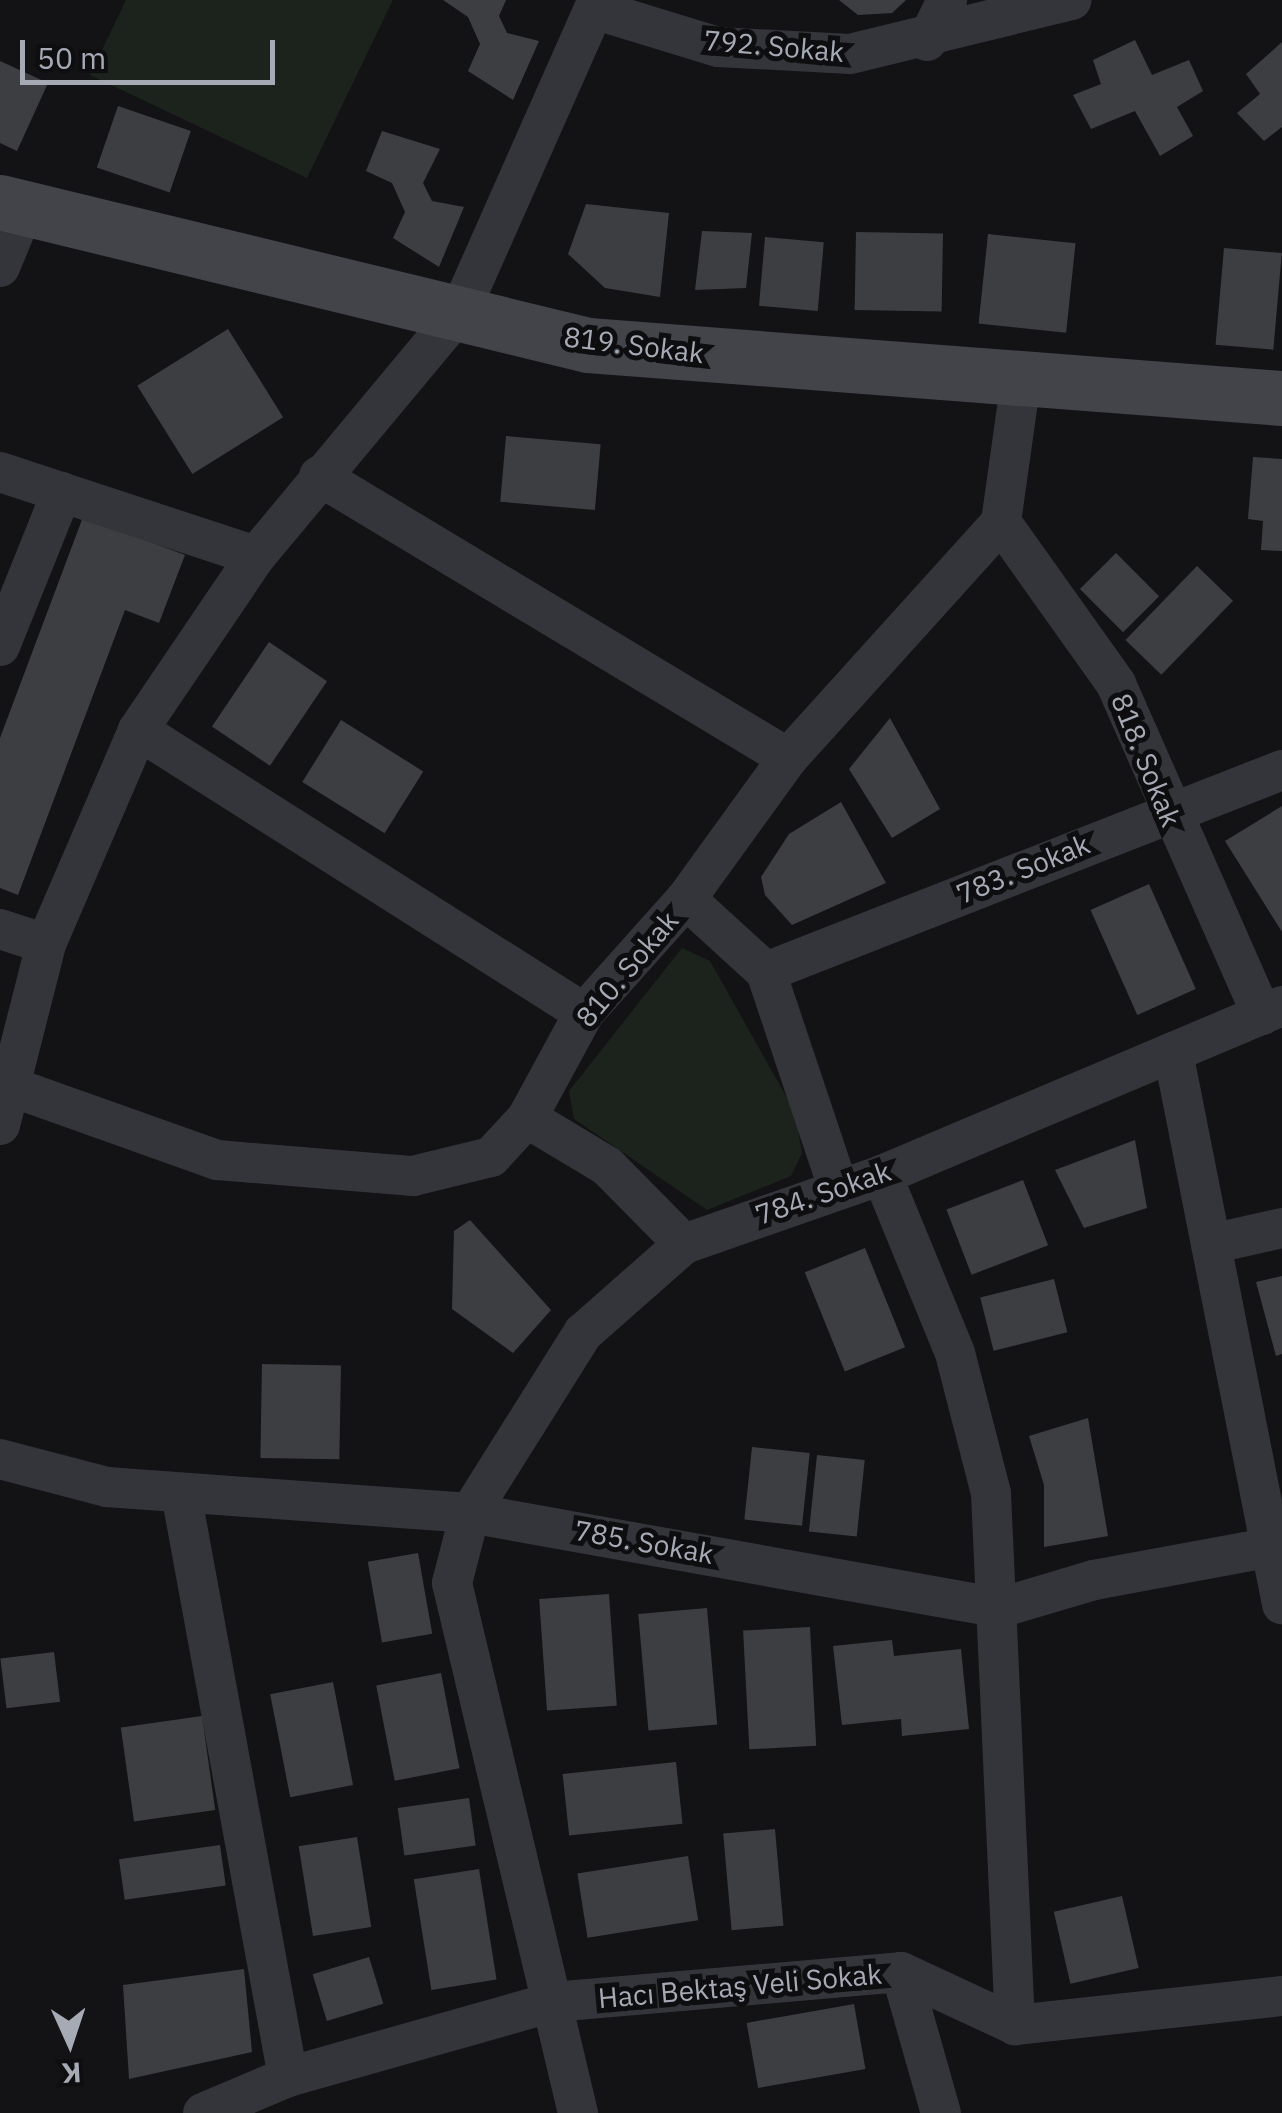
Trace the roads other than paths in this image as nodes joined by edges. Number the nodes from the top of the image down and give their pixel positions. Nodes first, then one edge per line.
1 (947, 0) edge
2 (1072, 0) edge
3 (596, 4) edge
4 (927, 40) junction
5 (11, 206) edge
6 (0, 267) edge
7 (460, 311) junction
8 (1021, 379) junction
9 (1282, 398) edge
10 (0, 472) edge
11 (318, 476) junction
12 (62, 492) junction
13 (1001, 522) junction
14 (256, 556) junction
15 (2, 636) edge
16 (138, 730) junction
17 (788, 758) junction
18 (1282, 770) edge
19 (1167, 812) junction
20 (686, 899) junction
21 (0, 929) edge
22 (46, 944) junction
23 (766, 972) junction
24 (1272, 1010) edge
25 (584, 1013) junction
26 (1173, 1052) junction
27 (12, 1087) junction
28 (527, 1118) junction
29 (0, 1126) edge
30 (882, 1174) junction
31 (836, 1184) junction
32 (1282, 1228) edge
33 (684, 1244) junction
34 (1211, 1244) junction
35 (0, 1458) edge
36 (182, 1493) junction
37 (470, 1513) junction
38 (1275, 1546) edge
39 (1282, 1604) edge
40 (1000, 1608) junction
41 (900, 1972) junction
42 (1282, 1996) edge
43 (553, 2002) junction
44 (1015, 2025) junction
45 (288, 2077) junction
46 (203, 2113) edge
47 (578, 2113) edge
48 (941, 2113) edge

1 - 4 street
2 - 4 street, 792. Sokak
3 - 4 street, 792. Sokak
3 - 7 street
5 - 6 street
5 - 7 street, 819. Sokak
7 - 8 street, 819. Sokak
7 - 11 street
8 - 9 street, 819. Sokak
8 - 13 street
10 - 12 street
11 - 14 street
11 - 17 street
12 - 14 street
12 - 15 street
13 - 17 street, 810. Sokak
13 - 19 street, 818. Sokak
14 - 16 street
16 - 22 street
16 - 25 street
17 - 20 street, 810. Sokak
18 - 19 street, 783. Sokak
19 - 23 street, 783. Sokak
19 - 24 street, 818. Sokak
20 - 23 street
20 - 25 street, 810. Sokak
21 - 22 street
22 - 27 street
23 - 31 street
24 - 26 street, 784. Sokak
25 - 28 street, 810. Sokak
26 - 30 street, 784. Sokak
26 - 34 street
27 - 28 street, 810. Sokak
27 - 29 street
28 - 33 street
30 - 31 street, 784. Sokak
30 - 40 street
31 - 33 street, 784. Sokak
32 - 34 street
33 - 37 street, 784. Sokak
34 - 38 street
35 - 36 street, 785. Sokak
36 - 37 street, 785. Sokak
36 - 45 street
37 - 40 street, 785. Sokak
37 - 43 street, 784. Sokak
38 - 39 street
38 - 40 street, 785. Sokak
40 - 44 street
41 - 43 street, Hacı Bektaş Veli Sokak
41 - 44 street, Hacı Bektaş Veli Sokak
41 - 48 street
42 - 44 street
43 - 45 street, Hacı Bektaş Veli Sokak
43 - 47 street, 784. Sokak
45 - 46 street, Hacı Bektaş Veli Sokak

